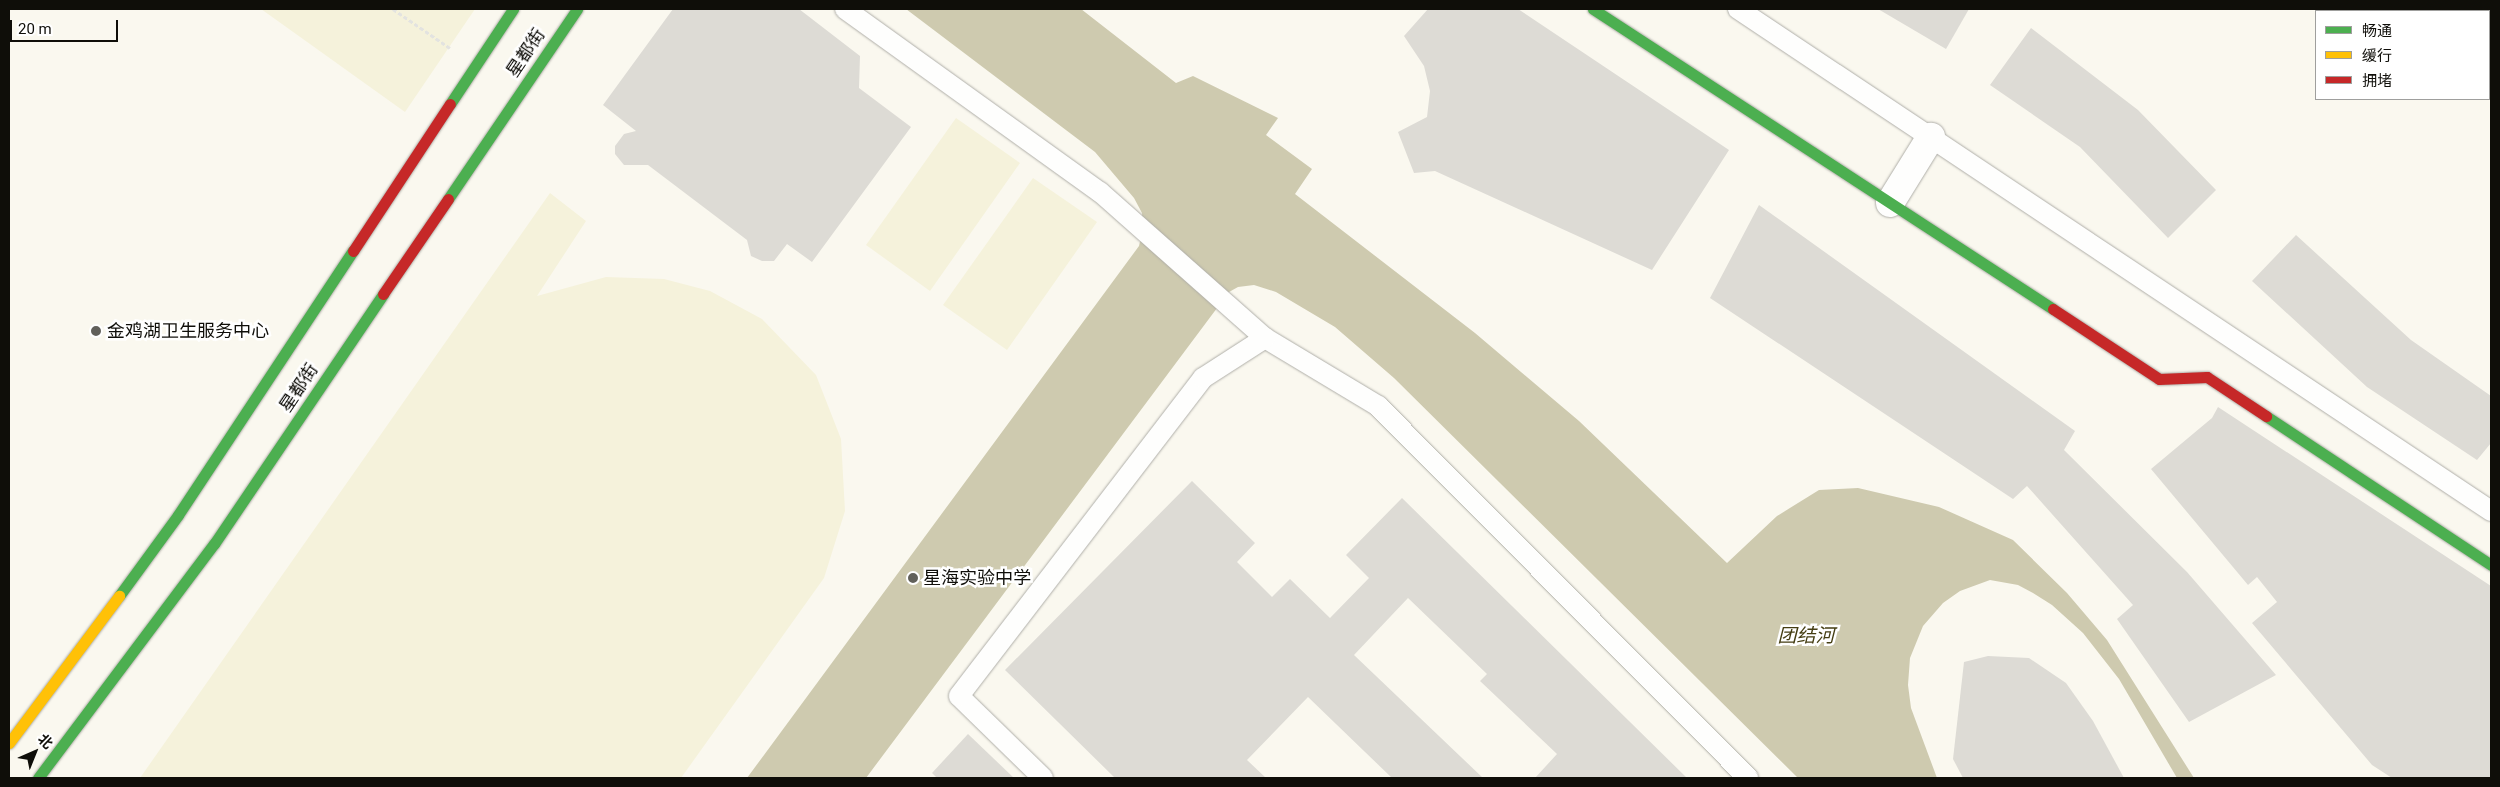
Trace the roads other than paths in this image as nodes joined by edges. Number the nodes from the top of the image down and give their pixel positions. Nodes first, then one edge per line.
1 (514, 9) edge
2 (577, 9) edge
3 (845, 9) edge
4 (1594, 9) edge
5 (1738, 9) edge
6 (1931, 137) junction
7 (1890, 203) junction
8 (1265, 338) junction
9 (2491, 511) edge
10 (2491, 565) edge
11 (9, 743) edge
12 (38, 778) edge
13 (1043, 778) edge
14 (1748, 778) edge

1 - 11 main road, 星都街
2 - 12 main road, 星都街
3 - 8 lane
4 - 7 main road
5 - 6 lane
6 - 7 street
6 - 9 lane
7 - 10 main road
8 - 13 lane
8 - 14 lane

